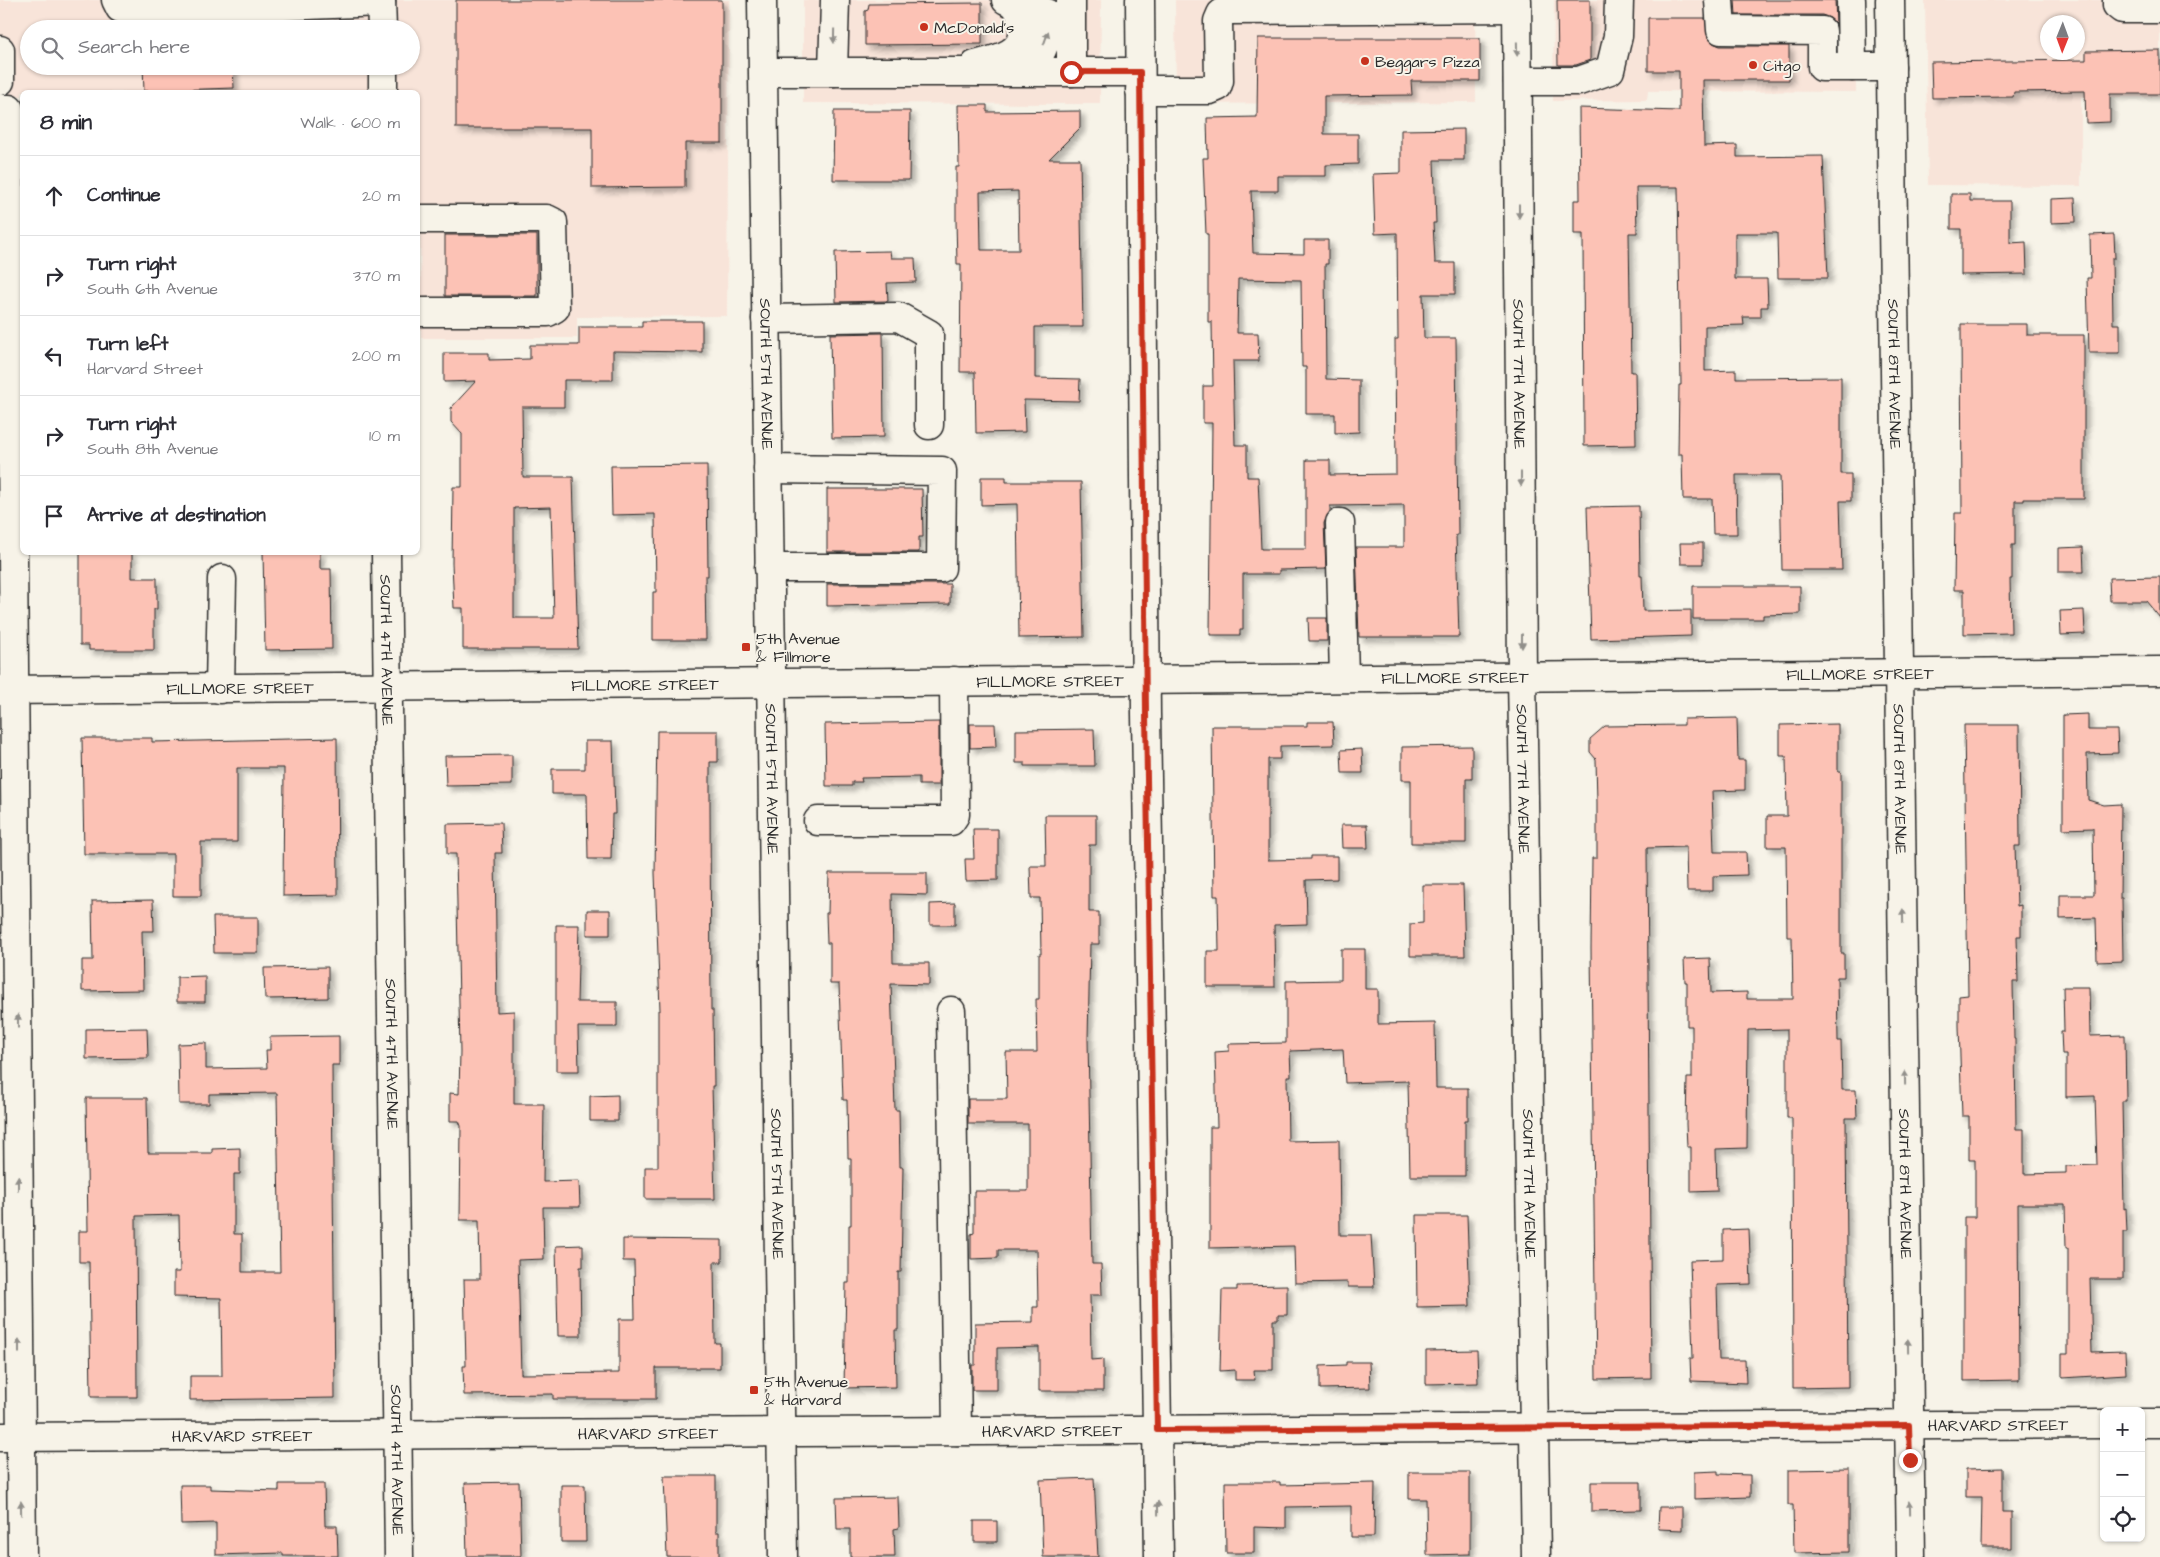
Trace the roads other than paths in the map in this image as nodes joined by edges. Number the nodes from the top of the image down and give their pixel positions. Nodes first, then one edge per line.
1 (116, 0) edge
2 (762, 0) edge
3 (835, 0) edge
4 (1070, 0) edge
5 (1140, 0) edge
6 (1619, 0) edge
7 (1720, 0) edge
8 (1851, 0) edge
9 (1890, 0) edge
10 (2117, 0) edge
11 (381, 1) edge
12 (1011, 2) edge
13 (1517, 4) edge
14 (2160, 9) edge
15 (382, 20) edge
16 (1822, 30) junction
17 (1852, 31) junction
18 (0, 50) edge
19 (1852, 67) junction
20 (1891, 67) junction
21 (764, 72) junction
22 (833, 72) junction
23 (949, 72) junction
24 (1071, 72) junction
25 (1140, 74) junction
26 (0, 81) edge
27 (1518, 81) junction
28 (4, 109) edge
29 (420, 219) edge
30 (420, 312) edge
31 (766, 319) junction
32 (929, 425) dead end
33 (768, 469) junction
34 (1340, 523) dead end
35 (386, 555) edge
36 (769, 568) junction
37 (222, 579) dead end
38 (2160, 671) edge
39 (1900, 673) junction
40 (1522, 675) junction
41 (1344, 677) junction
42 (1146, 679) junction
43 (954, 681) junction
44 (770, 683) junction
45 (388, 688) junction
46 (220, 689) junction
47 (8, 690) edge
48 (818, 821) dead end
49 (951, 1011) dead end
50 (2145, 1423) edge
51 (2160, 1423) edge
52 (2100, 1424) edge
53 (1909, 1425) junction
54 (1535, 1427) junction
55 (1157, 1430) junction
56 (957, 1431) junction
57 (781, 1432) junction
58 (397, 1435) junction
59 (10, 1437) edge
60 (22, 1557) edge
61 (399, 1557) edge
62 (782, 1557) edge
63 (1159, 1557) edge
64 (1536, 1557) edge
65 (1911, 1557) edge

1 - 11 street
2 - 21 street, SOUTH 5TH AVENUE
3 -> 22 street
4 - 24 street
5 - 25 street
6 - 27 street
7 - 16 street
8 - 17 street
9 - 20 street, SOUTH 8TH AVENUE
10 - 14 street
11 - 15 street
23 -> 12 street
13 - 25 street
13 -> 27 street, SOUTH 7TH AVENUE
16 - 17 street
16 - 19 street
17 - 19 street
18 - 26 street
19 - 20 street
20 - 39 street, SOUTH 8TH AVENUE
21 - 22 street
21 - 31 street, SOUTH 5TH AVENUE
22 - 23 street
23 - 24 street
24 - 25 street
25 - 42 street
27 -> 40 street, SOUTH 7TH AVENUE
28 - 47 street
29 - 30 street
31 - 32 street
31 - 33 street, SOUTH 5TH AVENUE
33 - 36 street, SOUTH 5TH AVENUE
33 - 36 street
34 - 41 street
35 - 45 street, SOUTH 4TH AVENUE
36 - 44 street, SOUTH 5TH AVENUE
37 - 46 street
38 - 39 street, FILLMORE STREET
39 - 40 street, FILLMORE STREET
53 -> 39 street, SOUTH 8TH AVENUE
40 - 41 street, FILLMORE STREET
40 - 54 street, SOUTH 7TH AVENUE
41 - 42 street, FILLMORE STREET
42 - 43 street, FILLMORE STREET
42 - 55 street
43 - 44 street, FILLMORE STREET
43 - 48 street
44 - 45 street, FILLMORE STREET
44 - 57 street, SOUTH 5TH AVENUE
45 - 46 street, FILLMORE STREET
45 - 58 street, SOUTH 4TH AVENUE
46 - 47 street, FILLMORE STREET
59 -> 47 street
49 - 56 street
50 - 51 street
52 - 53 street, HARVARD STREET
53 - 54 street, HARVARD STREET
65 -> 53 street, SOUTH 8TH AVENUE
54 - 55 street, HARVARD STREET
54 - 64 street, SOUTH 7TH AVENUE
55 - 56 street, HARVARD STREET
63 -> 55 street
56 - 57 street, HARVARD STREET
57 - 58 street, HARVARD STREET
57 - 62 street, SOUTH 5TH AVENUE
58 - 59 street, HARVARD STREET
58 - 61 street, SOUTH 4TH AVENUE
60 -> 59 street

